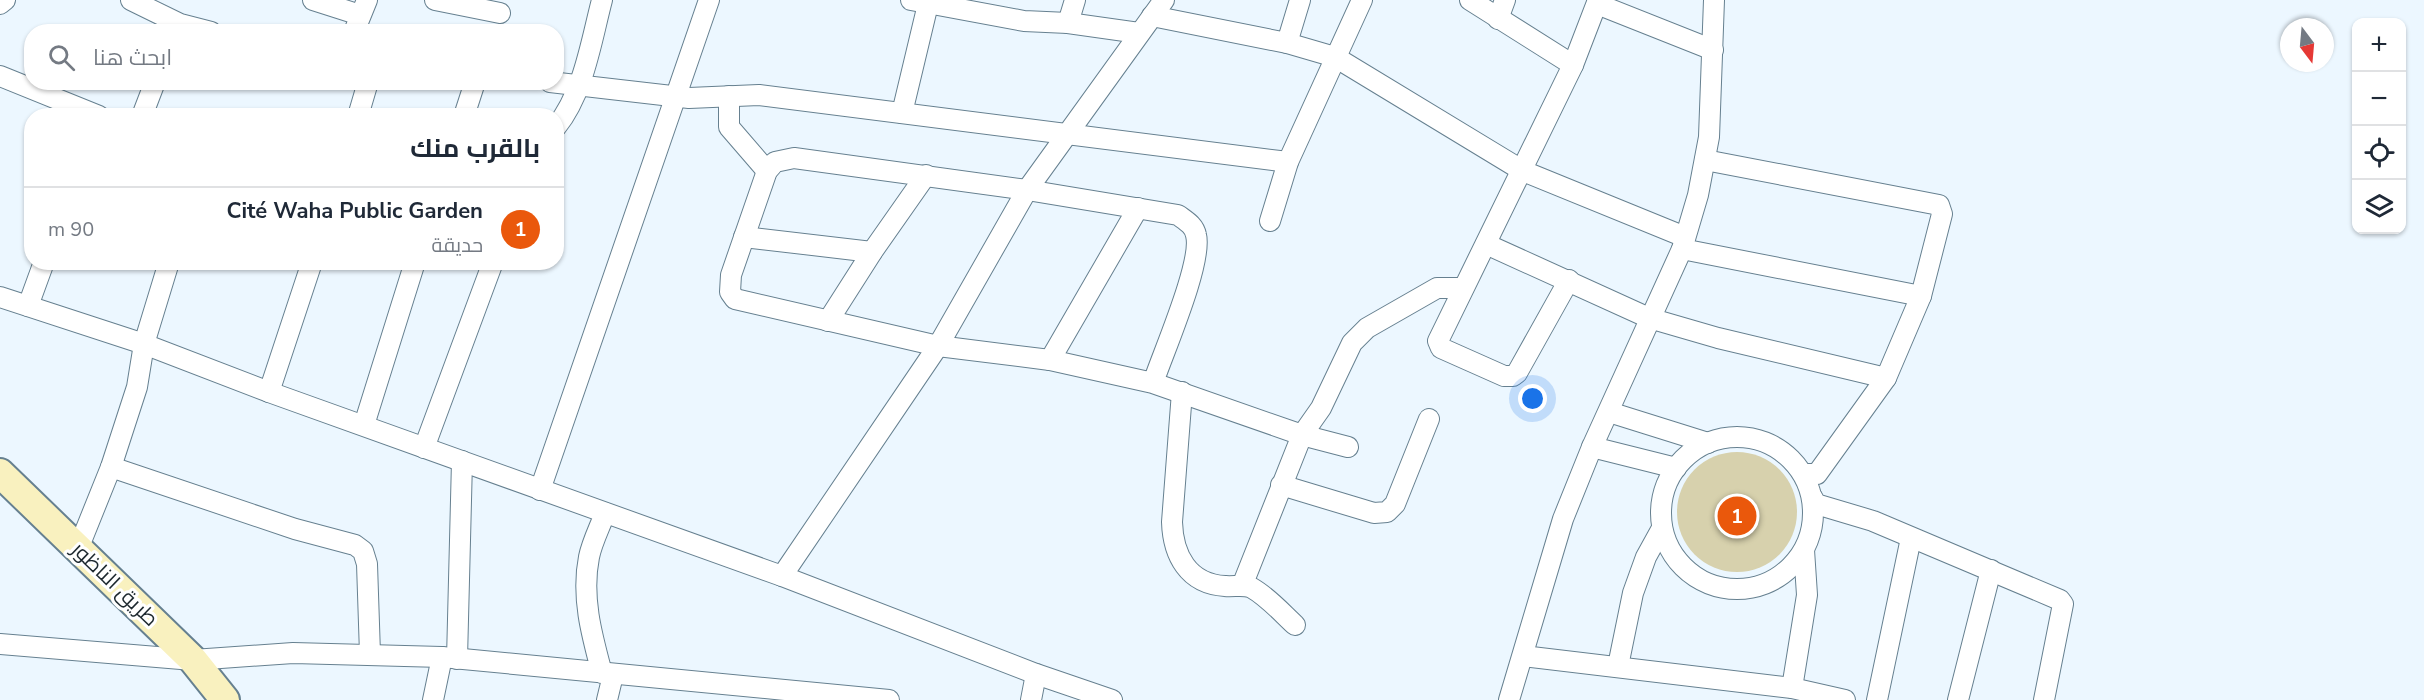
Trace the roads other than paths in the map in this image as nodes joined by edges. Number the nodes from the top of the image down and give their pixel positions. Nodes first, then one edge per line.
1 (5, 0) edge
2 (131, 0) edge
3 (313, 0) edge
4 (435, 0) edge
5 (602, 0) edge
6 (709, 0) edge
7 (1075, 0) edge
8 (1164, 0) edge
9 (1300, 0) edge
10 (1362, 0) edge
11 (1470, 0) edge
12 (1505, 0) edge
13 (1714, 0) edge
14 (923, 1) edge
15 (1598, 2) edge
16 (0, 4) edge
17 (988, 7) edge
18 (500, 13) dead end
19 (361, 16) edge
20 (1152, 16) junction
21 (1498, 20) junction
22 (1068, 23) junction
23 (171, 24) edge
24 (1138, 33) junction
25 (1287, 43) junction
26 (1713, 50) junction
27 (1335, 57) junction
28 (1574, 65) junction
29 (0, 76) edge
30 (564, 83) edge
31 (579, 84) junction
32 (24, 86) edge
33 (35, 90) edge
34 (152, 90) edge
35 (366, 90) edge
36 (472, 90) edge
37 (729, 96) junction
38 (674, 97) junction
39 (79, 108) edge
40 (145, 108) edge
41 (360, 108) edge
42 (467, 108) edge
43 (902, 113) junction
44 (564, 117) edge
45 (1066, 134) junction
46 (1705, 160) junction
47 (1288, 162) junction
48 (767, 171) junction
49 (1523, 171) junction
50 (926, 175) junction
51 (1027, 190) junction
52 (1138, 208) junction
53 (1270, 221) dead end
54 (744, 237) junction
55 (1684, 243) junction
56 (1486, 244) junction
57 (872, 252) junction
58 (42, 270) edge
59 (167, 270) edge
60 (309, 270) edge
61 (412, 270) edge
62 (490, 270) edge
63 (1569, 280) junction
64 (1463, 288) junction
65 (1921, 296) junction
66 (0, 297) edge
67 (28, 306) junction
68 (1649, 318) junction
69 (828, 321) junction
70 (144, 344) junction
71 (938, 346) junction
72 (1050, 360) junction
73 (1886, 378) junction
74 (1153, 383) junction
75 (269, 392) junction
76 (1182, 392) junction
77 (1609, 412) junction
78 (1429, 419) dead end
79 (364, 425) junction
80 (1302, 435) junction
81 (1708, 443) junction
82 (1348, 447) dead end
83 (1592, 447) junction
84 (424, 448) junction
85 (462, 461) junction
86 (111, 467) junction
87 (1676, 468) junction
88 (0, 473) edge
89 (1803, 474) junction
90 (1281, 485) junction
91 (540, 490) junction
92 (1812, 497) junction
93 (604, 513) junction
94 (1662, 528) junction
95 (1911, 538) junction
96 (78, 549) junction
97 (1804, 550) junction
98 (1990, 570) junction
99 (782, 576) junction
100 (1242, 586) junction
101 (1295, 625) dead end
102 (0, 644) edge
103 (370, 654) junction
104 (1523, 656) junction
105 (450, 658) junction
106 (193, 660) junction
107 (1618, 666) junction
108 (607, 674) junction
109 (1036, 674) junction
110 (1792, 688) junction
111 (814, 697) edge
112 (225, 700) edge
113 (433, 700) edge
114 (607, 700) edge
115 (888, 700) edge
116 (1031, 700) edge
117 (1096, 700) edge
118 (1111, 700) edge
119 (1509, 700) edge
120 (1845, 700) edge
121 (1877, 700) edge
122 (1958, 700) edge
123 (2044, 700) edge

1 - 16 street
2 - 23 street
3 - 19 street
4 - 18 street
5 - 31 street
6 - 38 street
7 - 22 street
8 - 20 street
9 - 25 street
10 - 27 street
11 - 21 street
12 - 21 street
13 - 26 street
14 - 17 street
14 - 43 street
15 - 26 street
15 - 28 street
17 - 22 street
20 - 24 street
20 - 25 street
21 - 28 street
22 - 24 street
24 - 45 street
25 - 27 street
26 - 46 street
27 - 47 street
27 - 49 street
28 - 49 street
29 - 32 street
30 - 31 street
31 - 38 street
31 - 44 street
33 - 39 street
34 - 40 street
35 - 41 street
36 - 42 street
37 - 38 street
37 - 43 street
37 - 48 street
38 - 91 street
43 - 45 street
45 - 47 street
45 - 51 street
46 - 55 street
46 - 65 street
47 - 53 street
48 - 50 street
48 - 54 street
49 - 55 street
49 - 56 street
50 - 51 street
50 - 57 street
51 - 52 street
51 - 71 street
52 - 72 street
52 - 74 street
54 - 57 street
54 - 69 street
55 - 65 street
55 - 68 street
56 - 63 street
56 - 64 street
57 - 69 street
58 - 67 street
59 - 70 street
60 - 75 street
61 - 79 street
62 - 84 street
63 - 64 street
63 - 68 street
64 - 80 street
65 - 73 street
66 - 67 street
67 - 70 street
68 - 73 street
68 - 77 street
69 - 71 street
70 - 75 street
70 - 86 street
71 - 72 street
71 - 99 street
72 - 74 street
73 - 89 street
74 - 76 street
75 - 79 street
76 - 80 street
76 - 100 street
77 - 81 street
77 - 83 street
78 - 90 street
79 - 84 street
80 - 82 street
80 - 90 street
81 - 87 street
81 - 89 street
83 - 87 street
83 - 104 street
84 - 85 street
85 - 91 street
85 - 105 street
86 - 96 street
86 - 103 street
87 - 94 street
88 - 96 street, طريق الناظور
89 - 92 street
90 - 100 street
91 - 93 street
92 - 95 street
92 - 97 street
93 - 99 street
93 - 108 street
94 - 97 street
94 - 107 street
95 - 98 street
95 - 121 street
96 - 106 street, طريق الناظور
97 - 110 street
98 - 122 street
98 - 123 street
99 - 109 street
100 - 101 street
102 - 106 street
103 - 105 street
103 - 106 street
104 - 107 street
104 - 119 street
105 - 108 street
105 - 113 street
106 - 112 street, طريق الناظور
107 - 110 street
108 - 111 street
108 - 114 street
109 - 116 street
109 - 118 street
110 - 120 street
111 - 115 street
117 - 118 street

